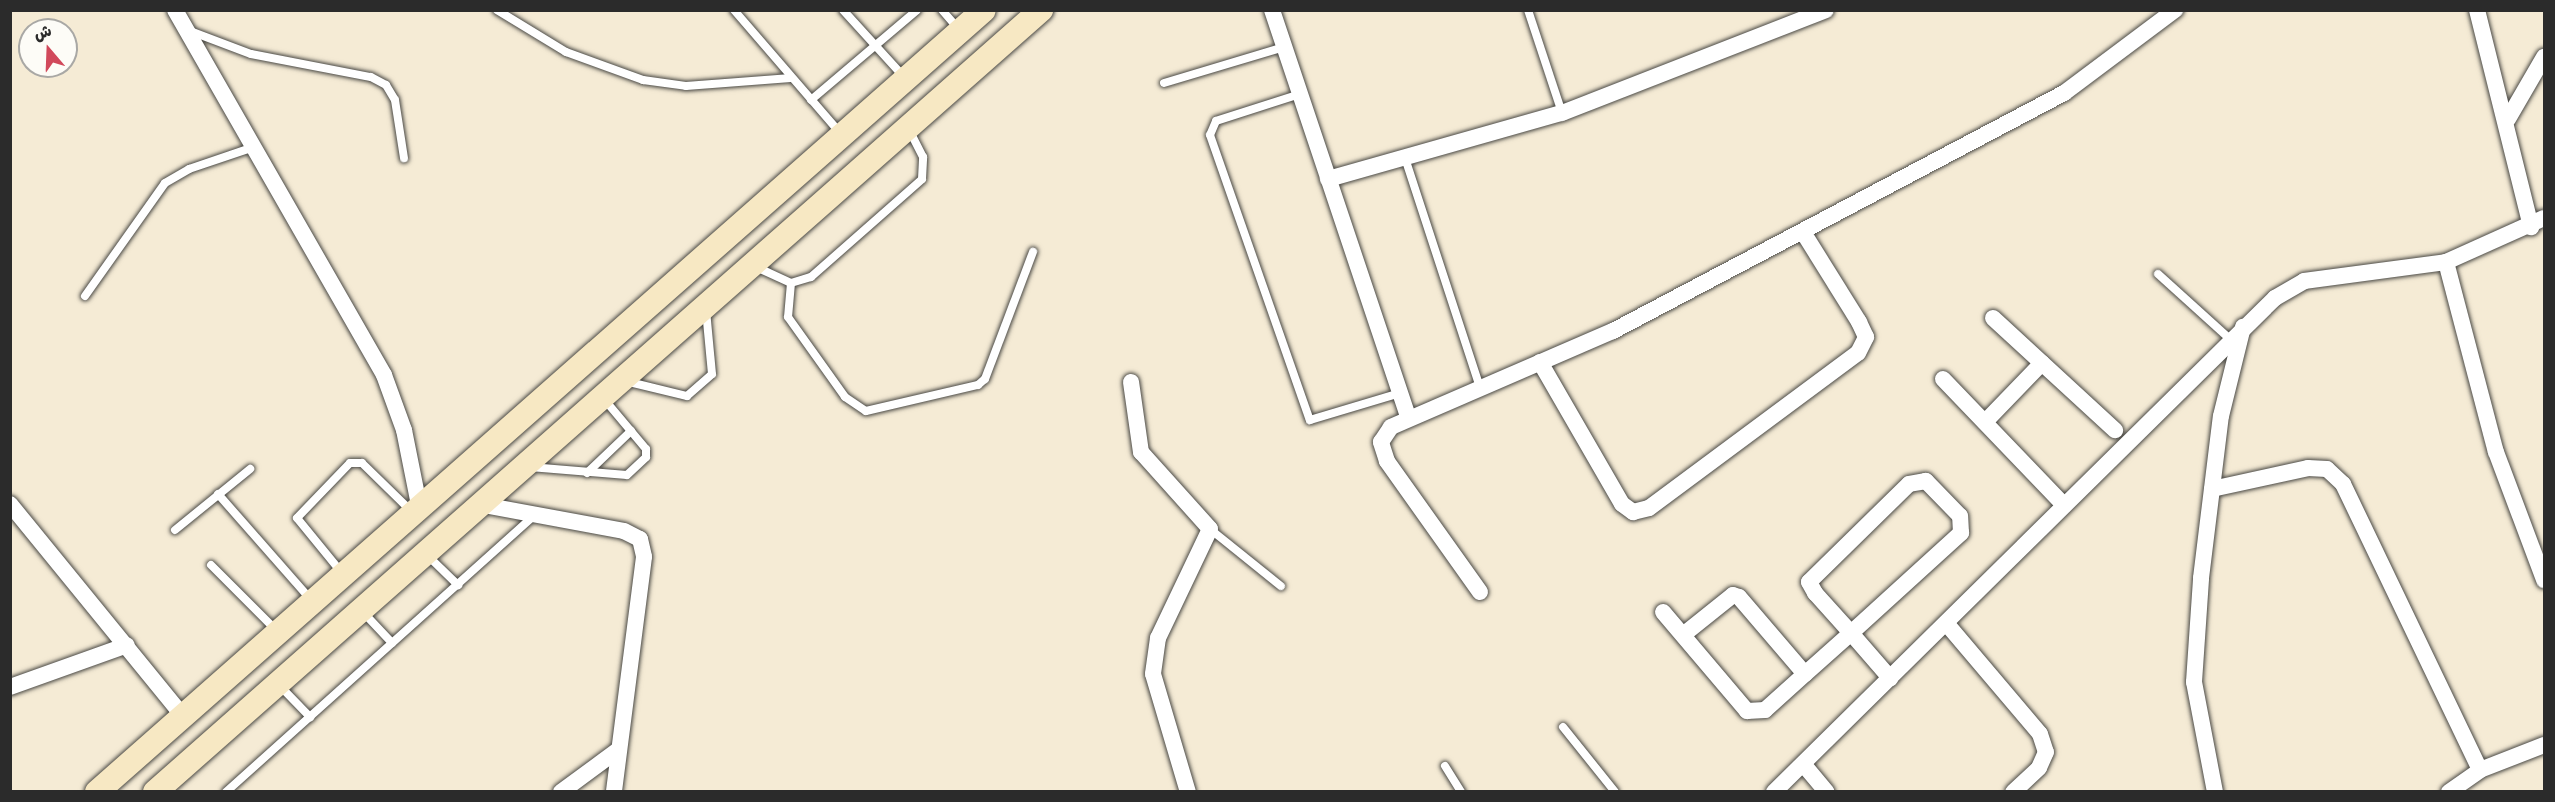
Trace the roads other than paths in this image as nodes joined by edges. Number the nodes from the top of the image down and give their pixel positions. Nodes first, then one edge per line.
1 (175, 10) edge
2 (497, 10) edge
3 (734, 10) edge
4 (843, 10) edge
5 (917, 10) edge
6 (942, 10) edge
7 (984, 10) edge
8 (1041, 10) edge
9 (1272, 10) edge
10 (1528, 10) edge
11 (1826, 10) edge
12 (2175, 10) edge
13 (2477, 10) edge
14 (509, 13) edge
15 (181, 28) junction
16 (960, 31) junction
17 (876, 46) junction
18 (1284, 47) junction
19 (2544, 57) edge
20 (791, 78) junction
21 (906, 79) junction
22 (1164, 83) dead end
23 (1300, 94) junction
24 (811, 100) junction
25 (1562, 113) junction
26 (2508, 119) junction
27 (908, 128) junction
28 (842, 135) junction
29 (251, 148) junction
30 (404, 158) dead end
31 (1405, 158) junction
32 (1328, 179) junction
33 (2537, 223) edge
34 (1803, 232) junction
35 (1033, 252) dead end
36 (2446, 262) junction
37 (750, 264) junction
38 (2158, 274) dead end
39 (791, 283) junction
40 (85, 296) dead end
41 (705, 304) junction
42 (1993, 318) dead end
43 (2243, 325) junction
44 (2230, 339) junction
45 (1540, 362) junction
46 (2042, 363) junction
47 (1943, 379) dead end
48 (1131, 382) dead end
49 (1480, 387) junction
50 (610, 388) junction
51 (1400, 393) junction
52 (1408, 417) junction
53 (1985, 422) junction
54 (2115, 430) dead end
55 (631, 431) junction
56 (520, 466) junction
57 (250, 469) dead end
58 (587, 473) junction
59 (2212, 489) junction
60 (218, 495) junction
61 (10, 504) edge
62 (478, 504) junction
63 (2064, 505) junction
64 (416, 509) junction
65 (536, 515) junction
66 (1210, 529) junction
67 (175, 530) dead end
68 (424, 552) junction
69 (211, 564) dead end
70 (342, 574) junction
71 (2544, 580) edge
72 (458, 585) junction
73 (1281, 586) dead end
74 (1480, 592) dead end
75 (312, 600) junction
76 (360, 608) junction
77 (1663, 612) dead end
78 (1946, 623) junction
79 (277, 631) junction
80 (1851, 633) junction
81 (1683, 636) junction
82 (392, 643) junction
83 (127, 645) junction
84 (1805, 674) junction
85 (1890, 678) junction
86 (277, 682) junction
87 (10, 687) edge
88 (182, 715) junction
89 (310, 717) junction
90 (1563, 727) dead end
91 (2544, 745) edge
92 (618, 750) junction
93 (1804, 765) junction
94 (1445, 766) dead end
95 (2480, 770) junction
96 (161, 789) edge
97 (96, 792) edge
98 (226, 792) edge
99 (561, 792) edge
100 (614, 792) edge
101 (1188, 792) edge
102 (1461, 792) edge
103 (1615, 792) edge
104 (1774, 792) edge
105 (1827, 792) edge
106 (2013, 792) edge
107 (2215, 792) edge
108 (2449, 792) edge

1 - 15 street
2 - 14 lane
3 - 20 lane
4 - 17 lane
5 - 17 lane
6 - 16 lane
7 - 16 street
8 - 27 street
9 - 18 street
10 - 25 lane
11 - 25 street
12 - 34 street
13 - 26 street
14 - 20 lane
15 - 29 street
15 - 30 lane
16 - 21 street
17 - 21 lane
17 - 24 lane
18 - 22 lane
18 - 23 street
19 - 26 street
20 - 24 lane
21 - 28 street
23 - 32 street
23 - 51 lane
24 - 28 lane
25 - 31 street
26 - 33 street
27 - 37 street
27 - 39 lane
28 - 64 street
29 - 40 lane
29 - 64 street
31 - 32 street
31 - 49 lane
32 - 51 street
33 - 36 street
34 - 45 street
34 - 45 street
35 - 39 lane
36 - 43 street
36 - 71 street
37 - 39 lane
37 - 41 street
38 - 44 lane
41 - 50 street
41 - 50 lane
42 - 46 street
43 - 44 street
43 - 59 street
44 - 63 street
45 - 49 street
46 - 53 street
46 - 54 street
47 - 53 street
48 - 66 street
49 - 52 street
50 - 55 lane
50 - 56 street
51 - 52 street
52 - 74 street
53 - 63 street
55 - 58 lane
55 - 58 lane
56 - 58 lane
56 - 62 street
57 - 60 lane
59 - 95 street
59 - 107 street
60 - 67 lane
60 - 75 lane
61 - 83 street
62 - 65 street
62 - 68 street
63 - 78 street
64 - 70 street
64 - 70 lane
65 - 72 lane
65 - 92 street
66 - 73 lane
66 - 101 street
68 - 72 lane
68 - 76 street
69 - 79 lane
70 - 75 street
72 - 82 lane
75 - 79 street
76 - 82 lane
76 - 86 street
77 - 81 street
78 - 85 street
78 - 106 street
79 - 88 street
80 - 80 street
80 - 84 street
80 - 85 street
81 - 84 street
81 - 84 street
82 - 89 lane
83 - 87 street
83 - 88 street
85 - 93 street
86 - 89 lane
86 - 96 street
88 - 97 street
89 - 98 lane
90 - 103 lane
91 - 95 street
92 - 99 street
92 - 100 street
93 - 104 street
93 - 105 street
94 - 102 lane
95 - 108 street

